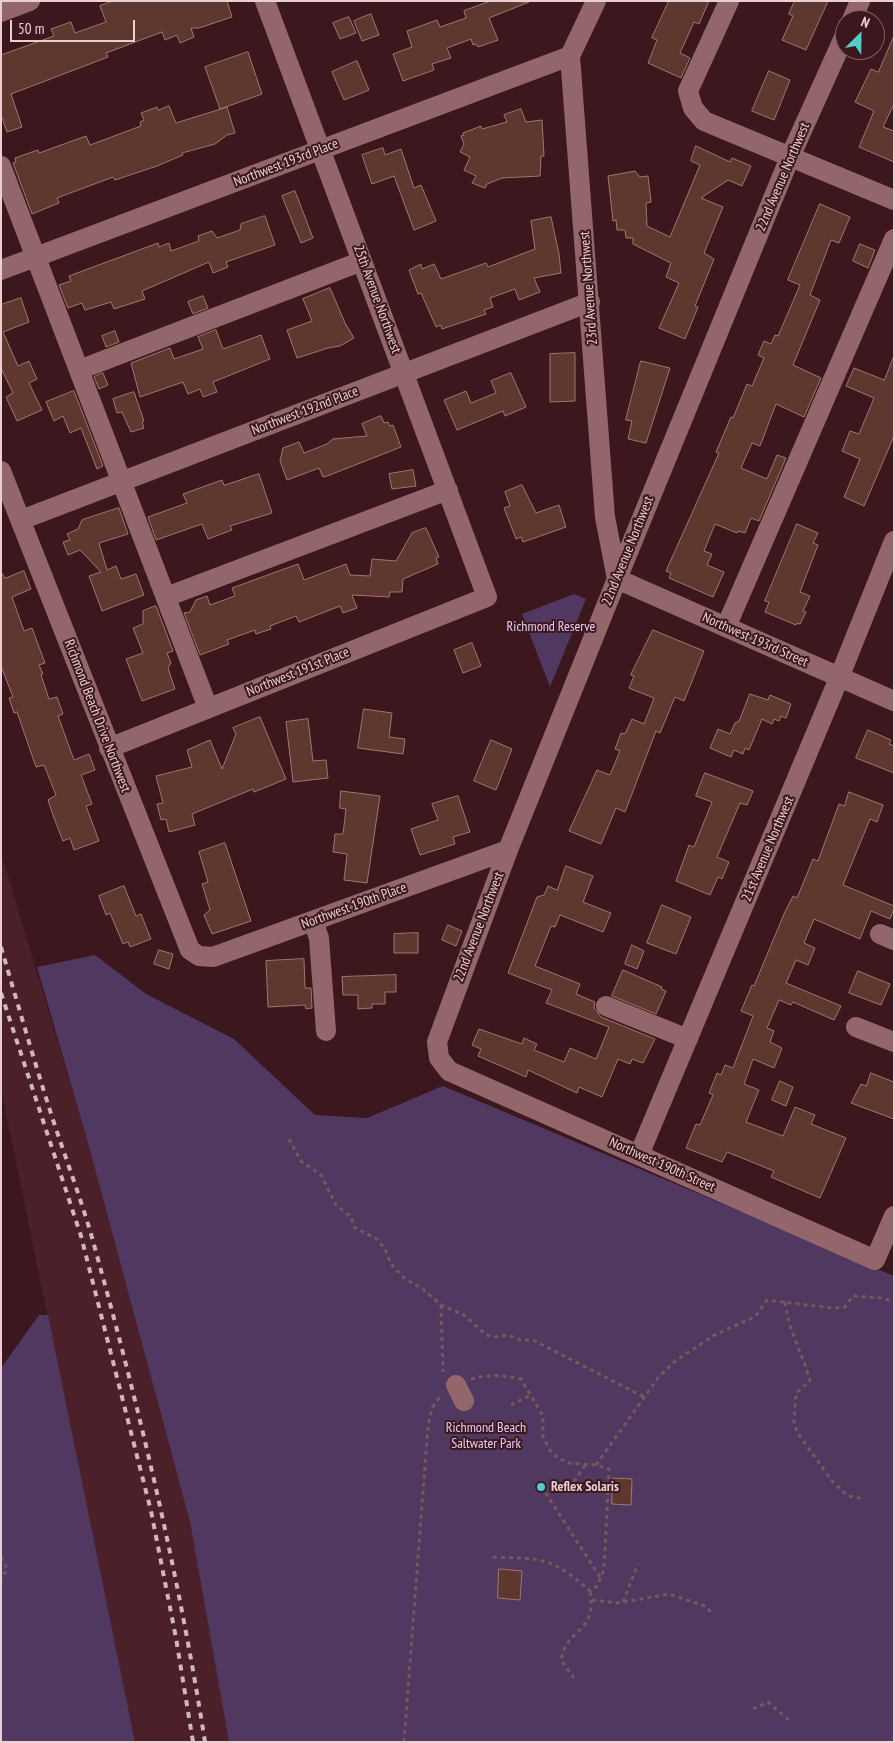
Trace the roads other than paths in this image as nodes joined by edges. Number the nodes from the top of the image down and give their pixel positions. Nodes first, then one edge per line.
1 (30, 1) edge
2 (265, 1) edge
3 (596, 1) edge
4 (729, 1) edge
5 (1, 12) edge
6 (570, 56) junction
7 (835, 57) edge
8 (322, 150) junction
9 (790, 157) junction
10 (1, 166) edge
11 (894, 200) edge
12 (894, 239) edge
13 (36, 257) junction
14 (362, 261) junction
15 (1, 270) edge
16 (590, 302) junction
17 (79, 370) junction
18 (404, 373) junction
19 (1, 471) edge
20 (122, 481) junction
21 (448, 490) junction
22 (21, 520) junction
23 (894, 541) edge
24 (617, 579) junction
25 (166, 597) junction
26 (487, 597) joint
27 (726, 627) junction
28 (839, 678) junction
29 (894, 702) edge
30 (208, 708) junction
31 (109, 748) junction
32 (508, 850) junction
33 (313, 921) junction
34 (199, 956) joint
35 (606, 1006) dead end
36 (856, 1027) dead end
37 (326, 1031) dead end
38 (688, 1039) junction
39 (894, 1042) edge
40 (449, 1071) joint
41 (639, 1155) junction
42 (894, 1216) edge

1 - 5 street
2 - 8 street, 25th Avenue Northwest
3 - 6 street, 23rd Avenue Northwest
4 - 9 street
6 - 8 street, Northwest 193rd Place
6 - 16 street, 23rd Avenue Northwest
7 - 9 street, 22nd Avenue Northwest
8 - 13 street, Northwest 193rd Place
8 - 14 street, 25th Avenue Northwest
9 - 11 street
9 - 24 street, 22nd Avenue Northwest
10 - 13 street
12 - 27 street
13 - 15 street, Northwest 193rd Place
13 - 17 street
14 - 17 street
14 - 18 street, 25th Avenue Northwest
16 - 18 street, Northwest 192nd Place
16 - 24 street, 23rd Avenue Northwest
17 - 20 street
18 - 20 street, Northwest 192nd Place
18 - 21 street, 25th Avenue Northwest
19 - 22 street, Richmond Beach Drive Northwest
20 - 22 street, Northwest 192nd Place
20 - 25 street
21 - 25 street
21 - 26 street, 25th Avenue Northwest
22 - 31 street, Richmond Beach Drive Northwest
23 - 28 street, 21st Avenue Northwest
24 - 27 street, Northwest 193rd Street
24 - 32 street, 22nd Avenue Northwest
25 - 30 street
26 - 30 street, Northwest 191st Place
27 - 28 street, Northwest 193rd Street
28 - 29 street, Northwest 193rd Street
28 - 38 street, 21st Avenue Northwest
30 - 31 street, Northwest 191st Place
31 - 34 street, Richmond Beach Drive Northwest
32 - 33 street, Northwest 190th Place
32 - 40 street, 22nd Avenue Northwest
33 - 34 street, Northwest 190th Place
33 - 37 street
35 - 38 street
36 - 39 street
38 - 41 street, 21st Avenue Northwest
40 - 41 street, Northwest 190th Street
41 - 42 street, Northwest 190th Street

